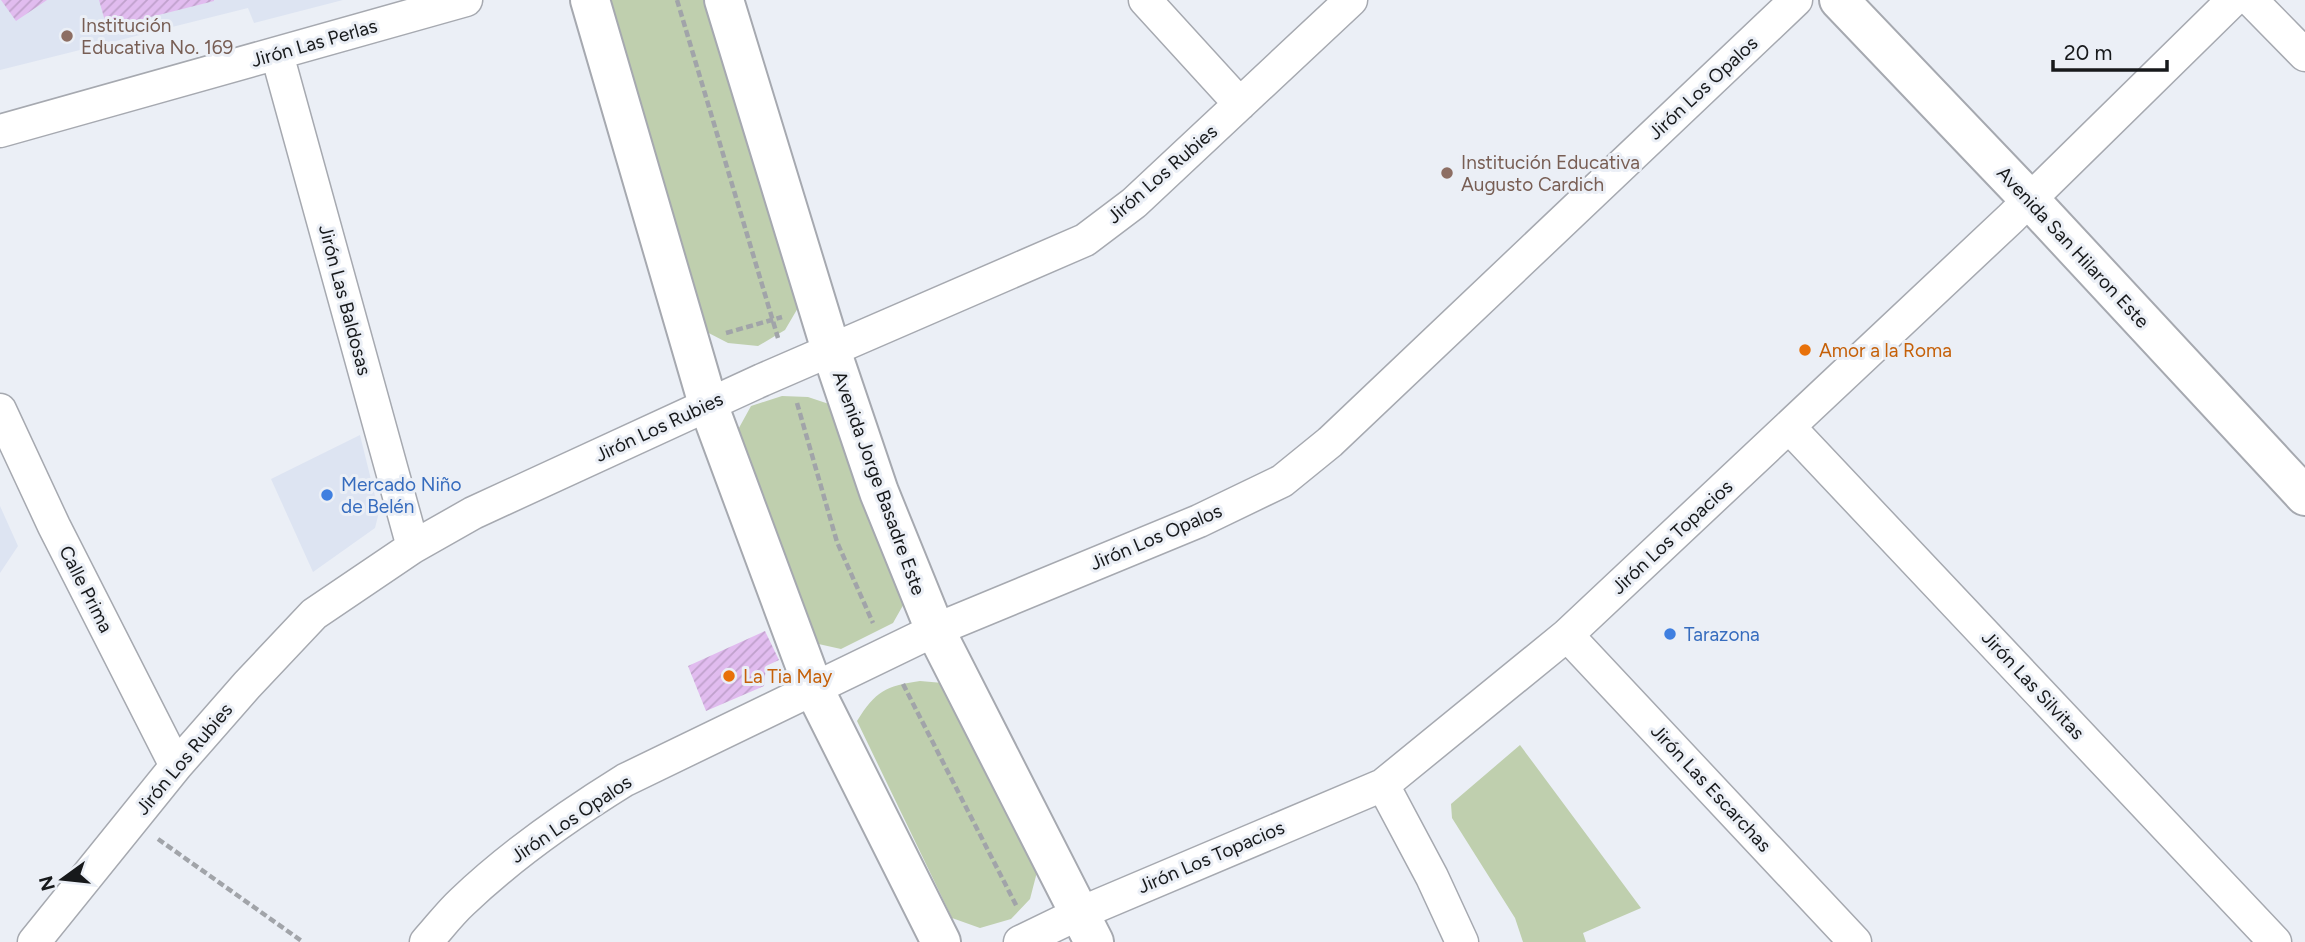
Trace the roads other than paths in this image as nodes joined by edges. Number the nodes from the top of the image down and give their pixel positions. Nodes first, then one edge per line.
1 (466, 0) edge
2 (590, 0) edge
3 (724, 0) edge
4 (1145, 0) edge
5 (1351, 0) edge
6 (1796, 0) edge
7 (1839, 0) edge
8 (2233, 0) edge
9 (2251, 0) edge
10 (276, 54) junction
11 (2305, 55) edge
12 (1240, 104) junction
13 (0, 131) edge
14 (2030, 200) junction
15 (831, 351) junction
16 (708, 404) junction
17 (0, 410) edge
18 (1790, 428) junction
19 (2305, 496) edge
20 (413, 547) junction
21 (935, 630) junction
22 (1567, 635) junction
23 (813, 687) junction
24 (176, 766) junction
25 (1383, 785) junction
26 (1086, 928) edge
27 (34, 942) edge
28 (426, 942) edge
29 (941, 942) edge
30 (1020, 942) edge
31 (1462, 942) edge
32 (1855, 942) edge
33 (2275, 942) edge

1 - 10 street, Jirón Las Perlas
2 - 16 main road
3 - 15 main road, Avenida Jorge Basadre Este
4 - 12 street
5 - 12 street, Jirón Los Rubies
6 - 21 street, Jirón Los Opalos
7 - 14 main road, Avenida San Hilaron Este
8 - 14 street, Jirón Los Topacios
9 - 11 street
10 - 13 street, Jirón Las Perlas
10 - 20 street, Jirón Las Baldosas
12 - 15 street, Jirón Los Rubies
14 - 18 street, Jirón Los Topacios
14 - 19 main road, Avenida San Hilaron Este
15 - 16 street, Jirón Los Rubies
15 - 21 main road, Avenida Jorge Basadre Este
16 - 20 street, Jirón Los Rubies
16 - 23 main road
17 - 24 street, Calle Prima
18 - 22 street, Jirón Los Topacios
18 - 33 street, Jirón Las Silvitas
20 - 24 street, Jirón Los Rubies
21 - 23 street, Jirón Los Opalos
21 - 26 main road, Avenida Jorge Basadre Este
22 - 25 street, Jirón Los Topacios
22 - 32 street, Jirón Las Escarchas
23 - 28 street, Jirón Los Opalos
23 - 29 main road
24 - 27 street, Jirón Los Rubies
25 - 26 street, Jirón Los Topacios
25 - 31 street
26 - 30 street, Jirón Los Topacios

